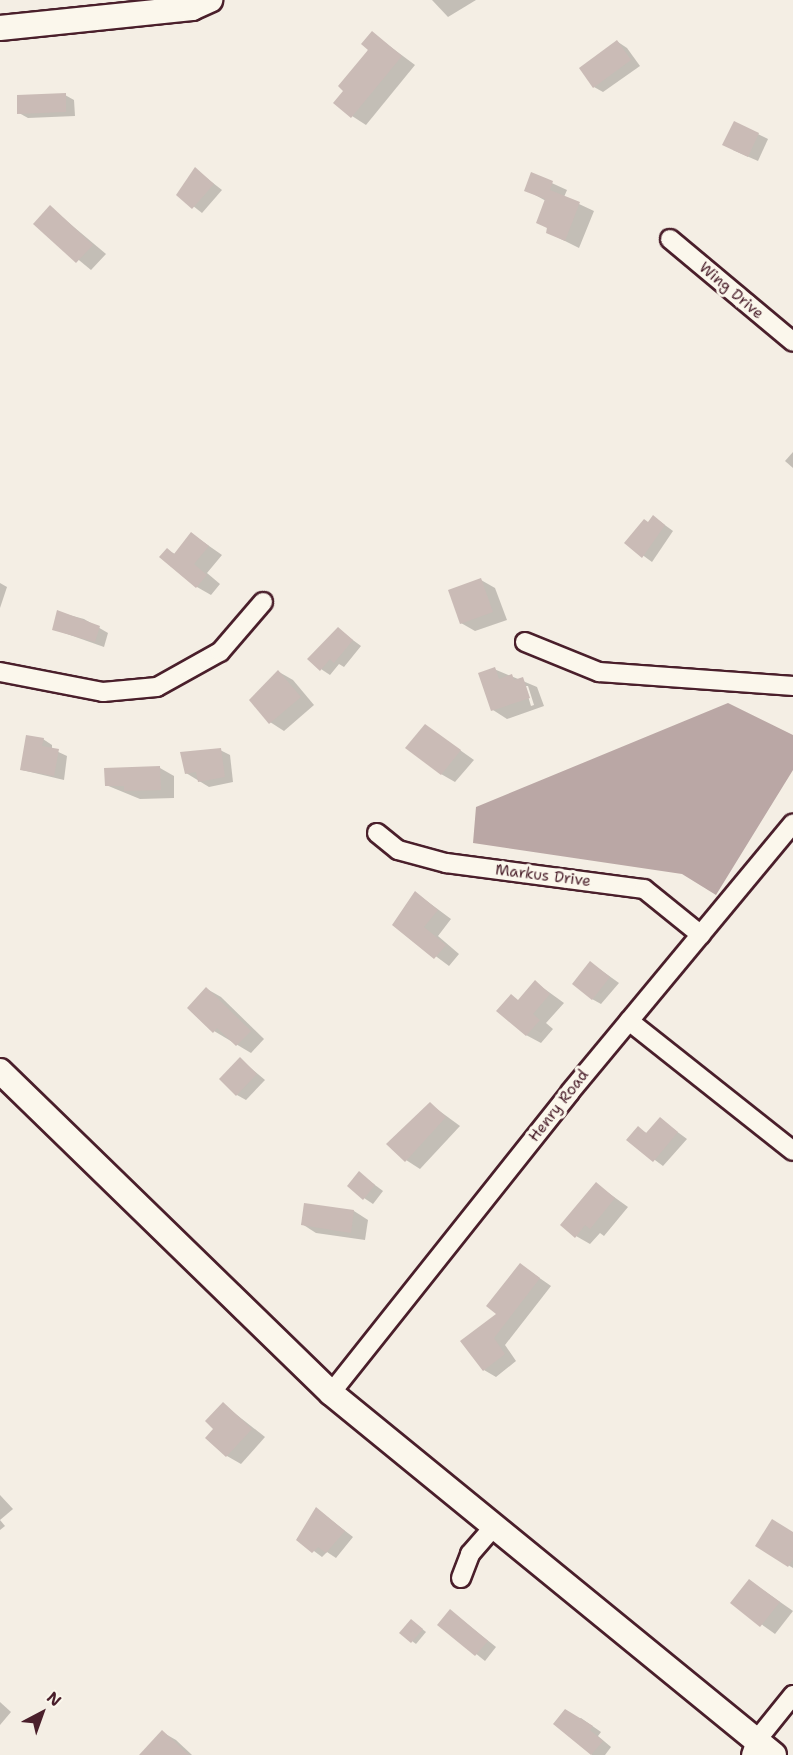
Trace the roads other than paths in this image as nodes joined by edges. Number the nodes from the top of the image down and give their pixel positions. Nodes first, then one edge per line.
1 (195, 3) edge
2 (0, 28) edge
3 (670, 239) dead end
4 (793, 342) edge
5 (263, 602) dead end
6 (525, 642) dead end
7 (0, 672) edge
8 (793, 686) edge
9 (793, 823) edge
10 (377, 833) dead end
11 (701, 935) junction
12 (629, 1021) junction
13 (0, 1071) edge
14 (793, 1151) edge
15 (331, 1393) junction
16 (492, 1529) junction
17 (461, 1578) dead end
18 (793, 1695) edge
19 (760, 1750) edge

1 - 2 main road
3 - 4 street, Wing Drive
5 - 7 street
6 - 8 street
9 - 11 street, Henry Road
10 - 11 street, Markus Drive
11 - 12 street, Henry Road
12 - 14 street
12 - 15 street, Henry Road
13 - 15 main road
15 - 16 main road
16 - 17 street
16 - 19 main road
18 - 19 street

